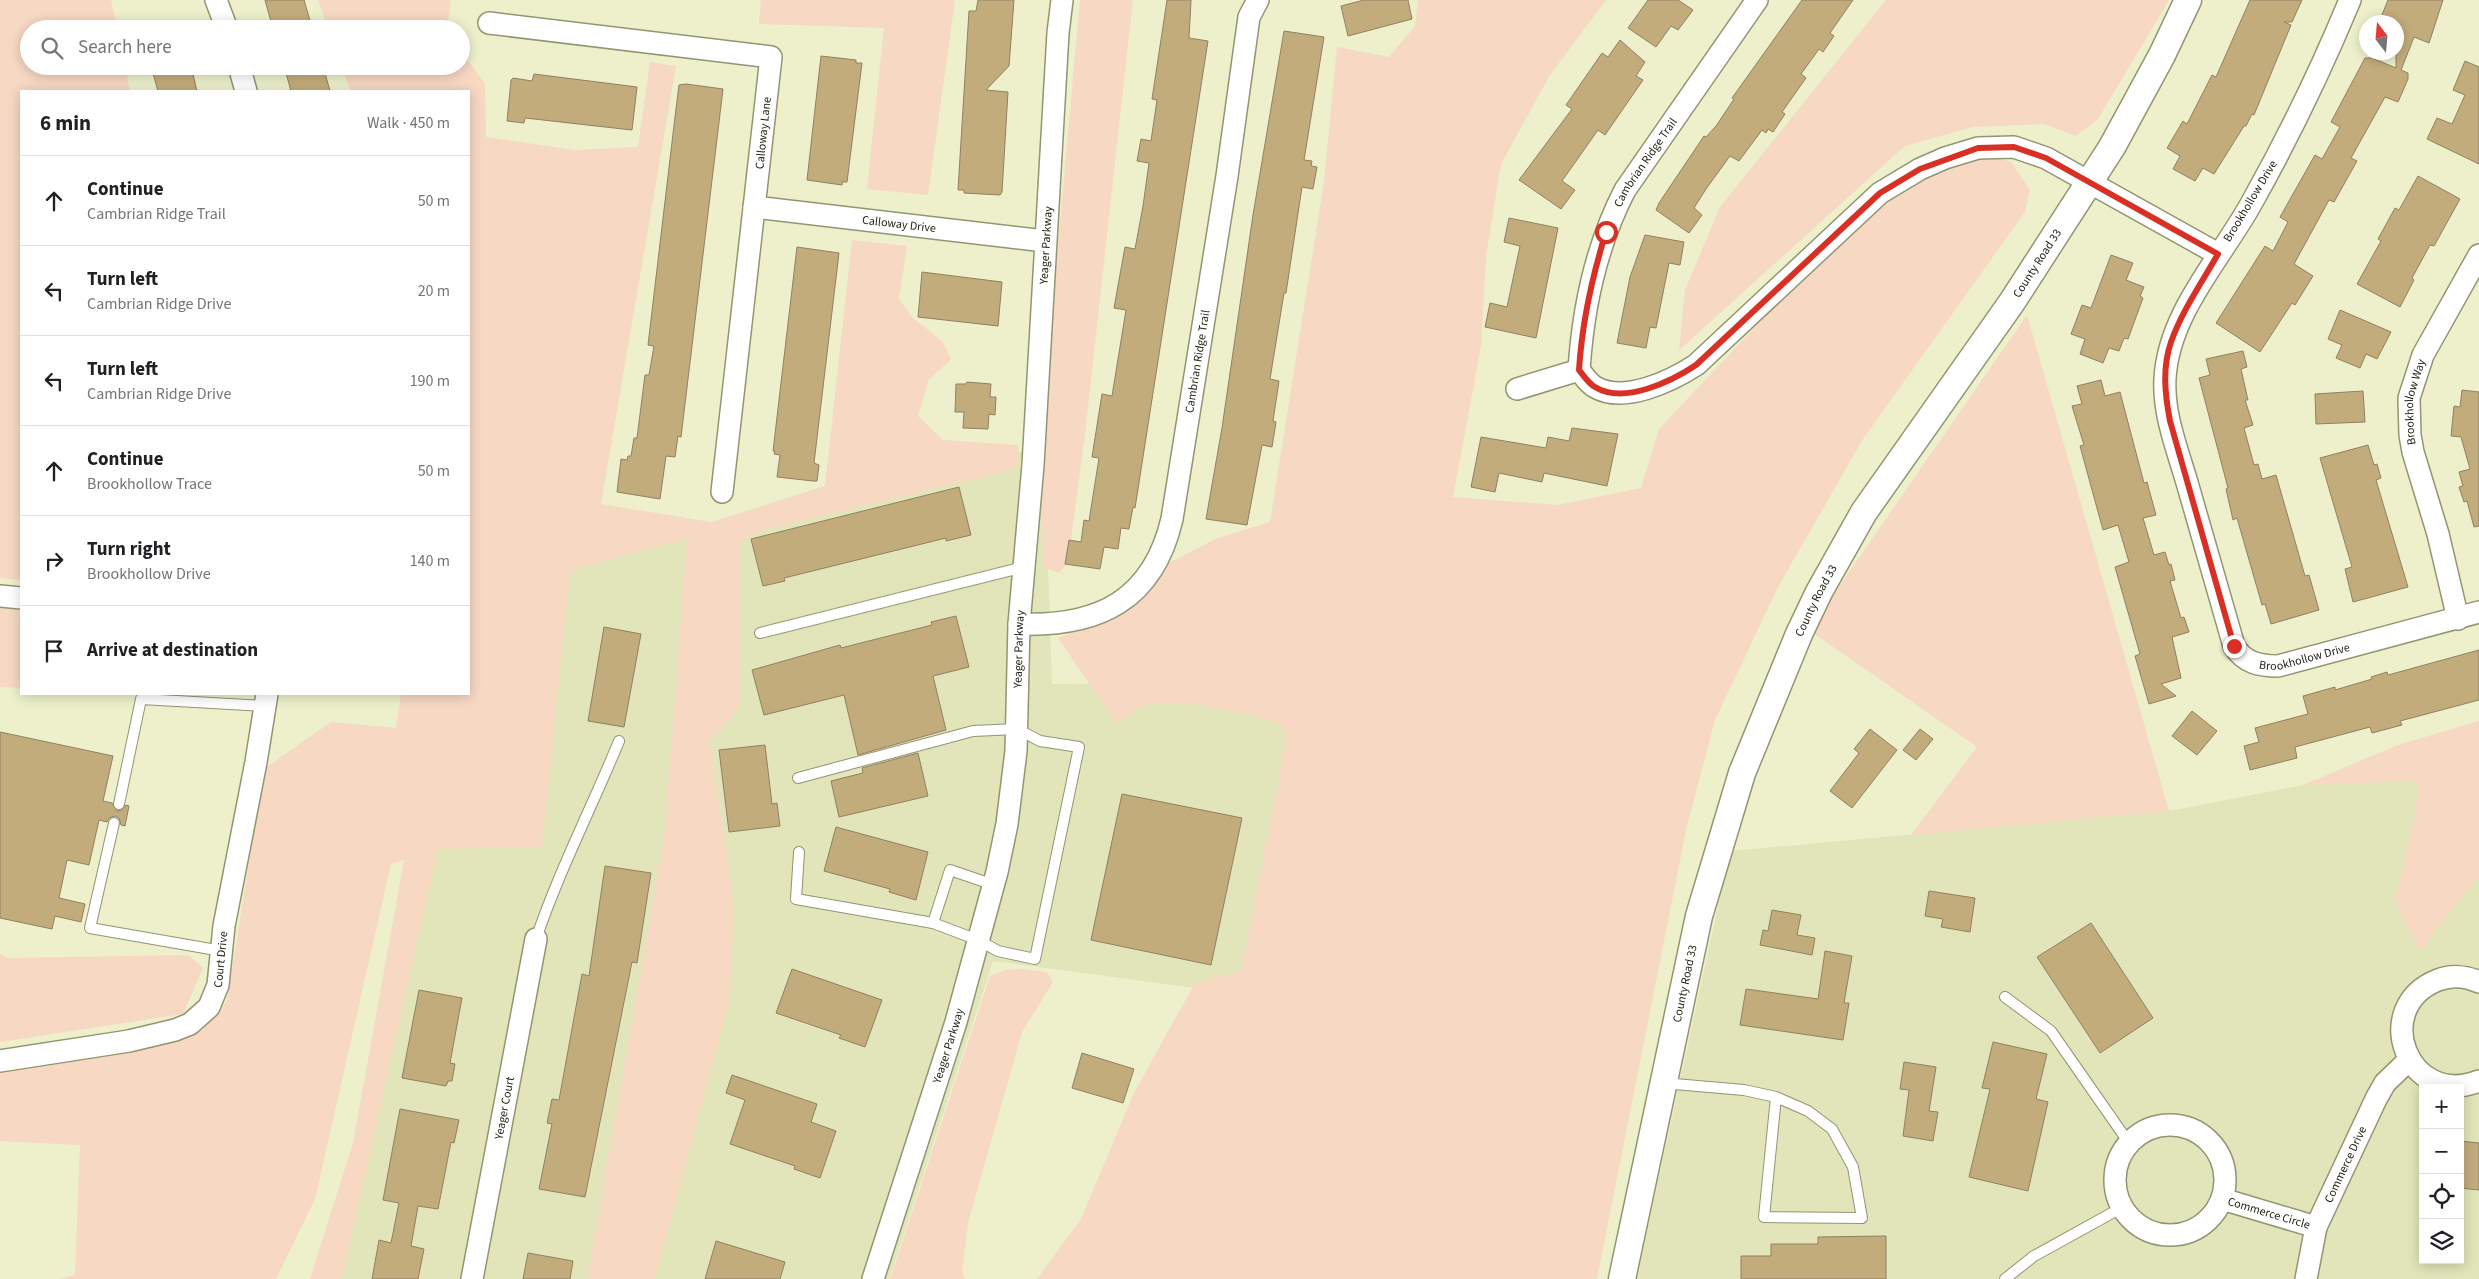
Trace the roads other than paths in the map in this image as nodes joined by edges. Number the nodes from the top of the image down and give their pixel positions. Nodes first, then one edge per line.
1 (216, 0) edge
2 (1062, 0) edge
3 (1258, 0) edge
4 (1757, 0) edge
5 (2188, 0) edge
6 (2350, 0) edge
7 (223, 20) edge
8 (489, 23) dead end
9 (242, 75) edge
10 (246, 90) edge
11 (2089, 181) junction
12 (754, 207) junction
13 (1045, 242) junction
14 (2218, 254) junction
15 (2479, 255) edge
16 (1579, 370) junction
17 (1517, 389) dead end
18 (722, 492) dead end
19 (1024, 567) junction
20 (0, 596) edge
21 (20, 598) edge
22 (2479, 612) edge
23 (2458, 619) junction
24 (1019, 624) junction
25 (760, 633) dead end
26 (266, 700) edge
27 (1017, 729) junction
28 (619, 741) dead end
29 (798, 778) dead end
30 (118, 804) dead end
31 (114, 823) dead end
32 (799, 852) dead end
33 (994, 885) junction
34 (933, 922) junction
35 (536, 939) joint
36 (978, 940) junction
37 (222, 950) junction
38 (2479, 982) edge
39 (2005, 997) dead end
40 (2410, 1060) junction
41 (0, 1061) edge
42 (2479, 1081) edge
43 (1662, 1083) junction
44 (1776, 1097) junction
45 (2129, 1143) junction
46 (2222, 1200) junction
47 (2121, 1208) junction
48 (2316, 1227) junction
49 (472, 1279) edge
50 (872, 1279) edge
51 (1622, 1279) edge
52 (2005, 1279) edge
53 (2306, 1279) edge

1 - 7 street
2 - 13 street, Yeager Parkway
3 - 24 street, Cambrian Ridge Trail
4 - 16 street, Cambrian Ridge Trail
5 - 11 street, County Road 33
6 - 14 street, Brookhollow Drive
8 - 12 street, Calloway Lane
9 - 10 street
11 - 14 street
11 - 16 street
11 - 43 street, County Road 33
12 - 13 street, Calloway Drive
12 - 18 street, Calloway Lane
13 - 19 street, Yeager Parkway
14 - 23 street, Brookhollow Drive
15 - 23 street, Brookhollow Way
16 - 17 street
19 - 24 street, Yeager Parkway
19 - 25 lane
20 - 21 street
22 - 23 street, Brookhollow Drive
24 - 27 street, Yeager Parkway
26 - 30 lane
26 - 37 street, Court Drive
27 - 29 lane
27 - 33 street, Yeager Parkway
27 - 36 lane
28 - 35 lane
31 - 37 lane
32 - 34 lane
33 - 34 lane
33 - 36 street, Yeager Parkway
34 - 36 lane
35 - 49 street, Yeager Court
36 - 50 street, Yeager Parkway
37 - 41 street, Court Drive
38 - 40 street
39 - 45 lane
40 - 42 street
40 - 48 street, Commerce Drive
43 - 44 lane
43 - 51 street, County Road 33
44 - 44 lane
45 - 46 street
45 - 47 street
46 - 47 street
46 - 48 street, Commerce Circle
47 - 52 lane
48 - 53 street, Commerce Drive

